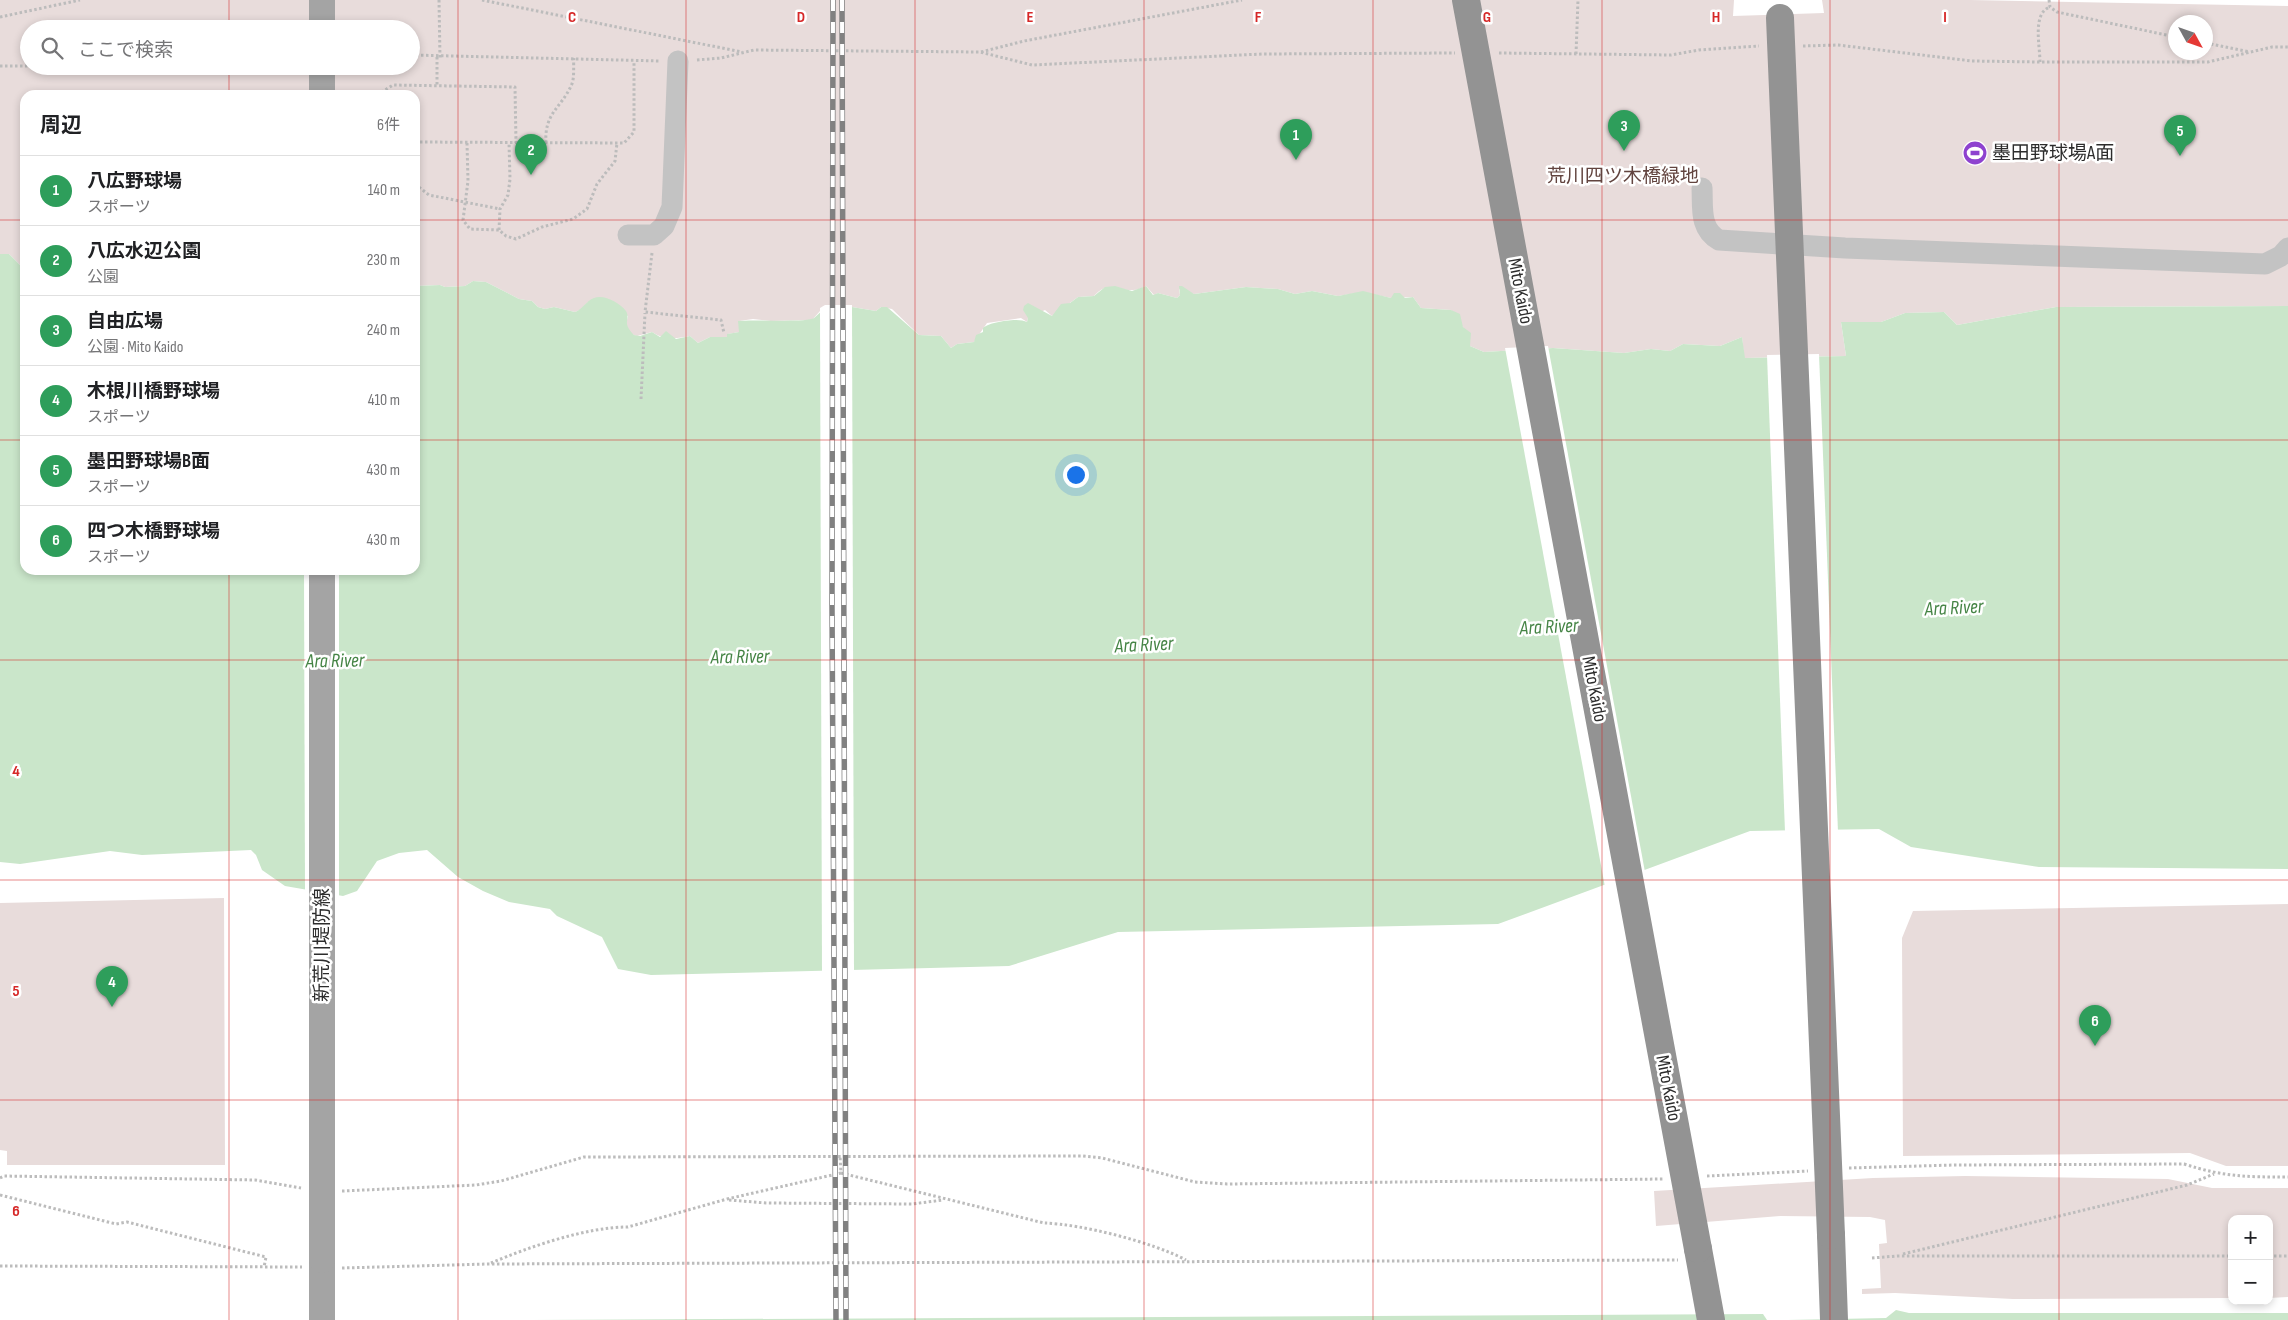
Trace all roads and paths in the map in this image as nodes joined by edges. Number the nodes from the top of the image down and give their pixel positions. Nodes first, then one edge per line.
1 (80, 0) edge
2 (322, 0) edge
3 (439, 0) edge
4 (482, 0) edge
5 (1242, 0) edge
6 (1466, 0) edge
7 (1578, 0) edge
8 (2049, 0) edge
9 (2050, 7) junction
10 (1780, 9) edge
11 (0, 17) edge
12 (322, 20) edge
13 (2168, 35) edge
14 (2213, 44) edge
15 (1763, 46) dead end
16 (1801, 46) dead end
17 (2288, 48) edge
18 (743, 52) junction
19 (980, 52) junction
20 (2251, 52) junction
21 (1465, 53) dead end
22 (1494, 53) dead end
23 (1576, 54) junction
24 (420, 56) edge
25 (438, 57) junction
26 (574, 58) junction
27 (678, 61) junction
28 (634, 62) junction
29 (2040, 62) junction
30 (0, 66) edge
31 (20, 66) edge
32 (322, 75) edge
33 (437, 86) junction
34 (322, 90) edge
35 (386, 90) edge
36 (420, 142) edge
37 (467, 143) junction
38 (509, 143) junction
39 (516, 143) junction
40 (546, 143) junction
41 (617, 143) junction
42 (420, 188) edge
43 (1702, 188) dead end
44 (464, 202) junction
45 (500, 209) junction
46 (499, 230) junction
47 (628, 235) dead end
48 (654, 235) junction
49 (2288, 248) edge
50 (645, 312) junction
51 (724, 333) dead end
52 (640, 399) dead end
53 (322, 575) edge
54 (840, 1156) junction
55 (1844, 1169) dead end
56 (1815, 1170) dead end
57 (840, 1173) junction
58 (2214, 1174) junction
59 (2288, 1176) edge
60 (1697, 1177) dead end
61 (0, 1178) edge
62 (1668, 1178) dead end
63 (309, 1189) dead end
64 (337, 1191) dead end
65 (0, 1195) edge
66 (727, 1199) junction
67 (946, 1200) junction
68 (1897, 1256) junction
69 (2228, 1256) edge
70 (2273, 1256) edge
71 (2288, 1256) edge
72 (1872, 1258) dead end
73 (1693, 1259) junction
74 (1188, 1261) junction
75 (488, 1264) junction
76 (0, 1266) edge
77 (264, 1267) junction
78 (323, 1268) junction
79 (322, 1320) edge
80 (1711, 1320) edge
81 (1834, 1320) edge

1 - 11 path
2 - 12 main road
3 - 25 path
4 - 18 path
5 - 19 path
6 - 73 highway, Mito Kaido, bridge
7 - 23 path
8 - 9 path
9 - 13 path
9 - 29 path
10 - 81 highway, bridge
14 - 20 path
15 - 23 path
16 - 29 path
17 - 20 path
18 - 19 path
18 - 27 path
19 - 21 path
20 - 29 path
22 - 23 path
24 - 25 path
25 - 26 path
25 - 33 path
26 - 28 path
26 - 40 path
27 - 28 path
27 - 48 lane
28 - 41 path
30 - 31 path
32 - 34 main road
33 - 35 path
33 - 39 path
36 - 37 path
37 - 38 path
37 - 44 path
38 - 39 path
38 - 45 path
39 - 40 path
40 - 41 path
41 - 46 path
42 - 44 path
43 - 49 lane
44 - 45 path
44 - 46 path
45 - 46 path
47 - 48 lane
48 - 50 path
50 - 51 path
50 - 52 path
53 - 78 main road, 新荒川堤防線, bridge
54 - 57 path
54 - 62 path
54 - 64 path
55 - 58 path
56 - 60 path
57 - 66 path
57 - 67 path
58 - 59 path
58 - 68 path
61 - 63 path
65 - 77 path
66 - 67 path
66 - 75 path
67 - 74 path
68 - 69 path
68 - 72 path
70 - 71 path
73 - 74 path
73 - 80 highway, Mito Kaido
74 - 75 path
75 - 78 path
76 - 77 path
77 - 78 path
78 - 79 main road, 新荒川堤防線

